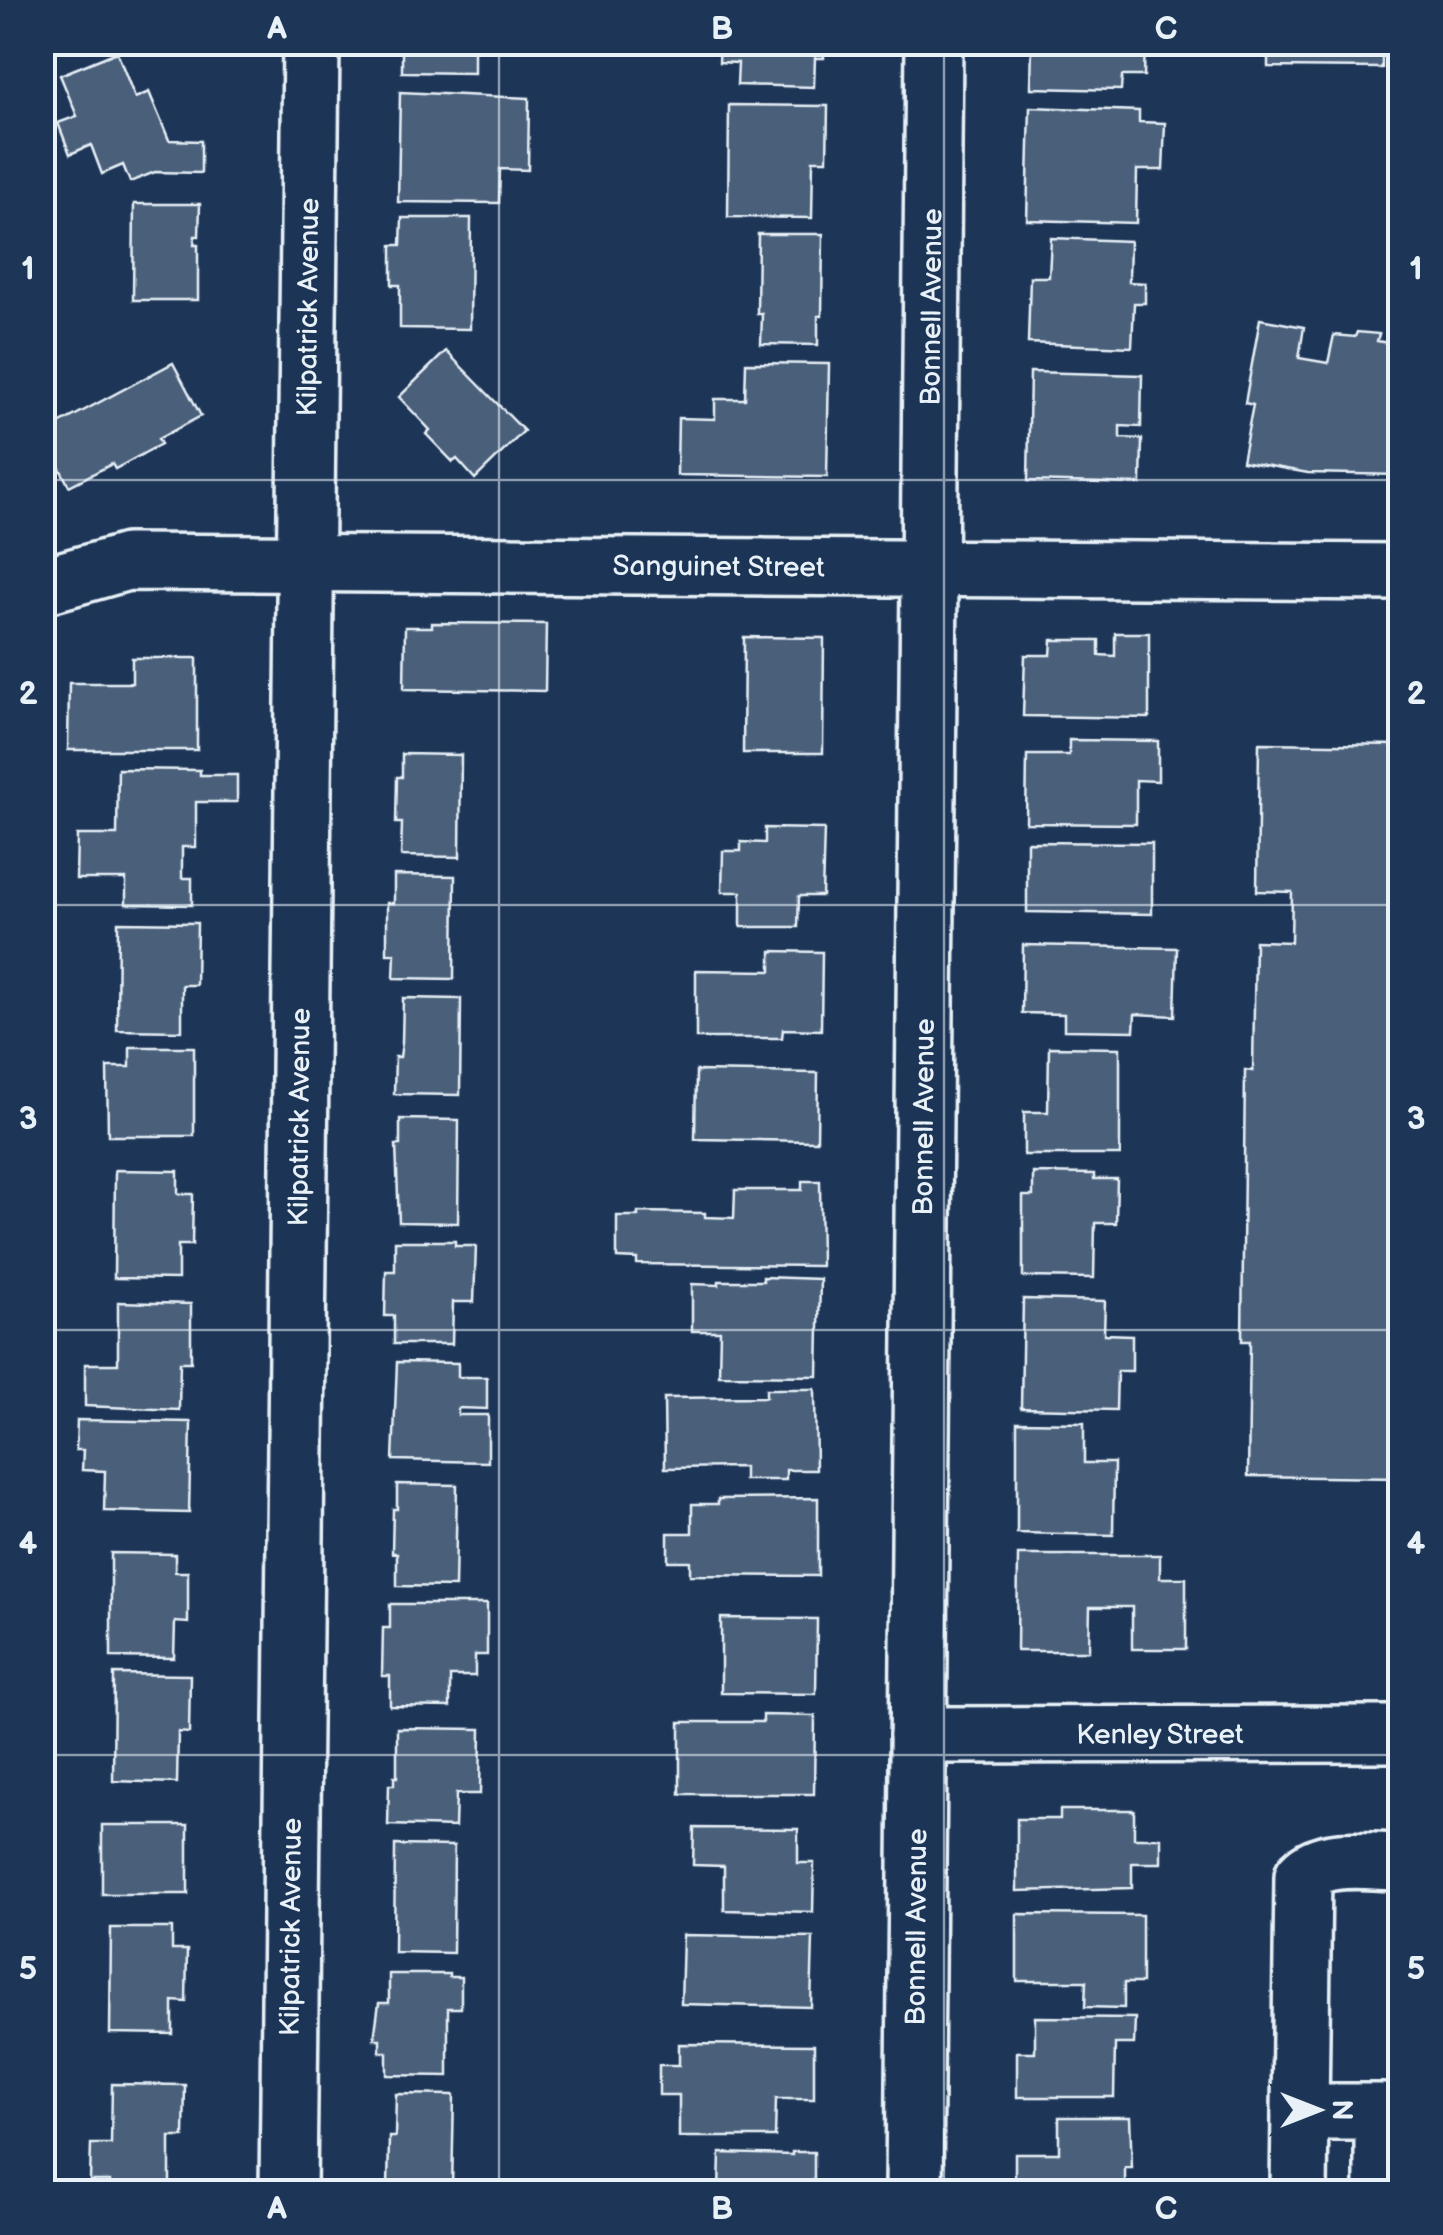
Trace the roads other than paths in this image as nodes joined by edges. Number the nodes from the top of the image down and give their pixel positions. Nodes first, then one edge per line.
1 (311, 42) edge
2 (934, 42) edge
3 (305, 562) junction
4 (929, 568) junction
5 (1400, 572) edge
6 (42, 586) edge
7 (1400, 1734) edge
8 (918, 1735) junction
9 (1400, 1862) edge
10 (1300, 2112) junction
11 (1392, 2112) edge
12 (288, 2192) edge
13 (914, 2192) edge
14 (1299, 2192) edge
15 (1382, 2192) edge

1 - 3 street, Kilpatrick Avenue
2 - 4 street, Bonnell Avenue
3 - 4 street, Sanguinet Street
3 - 6 street, Sanguinet Street
3 - 12 street, Kilpatrick Avenue
4 - 5 street, Sanguinet Street
4 - 8 street, Bonnell Avenue
7 - 8 street, Kenley Street
8 - 13 street, Bonnell Avenue
9 - 10 street
10 - 11 street
10 - 14 street
11 - 15 street

